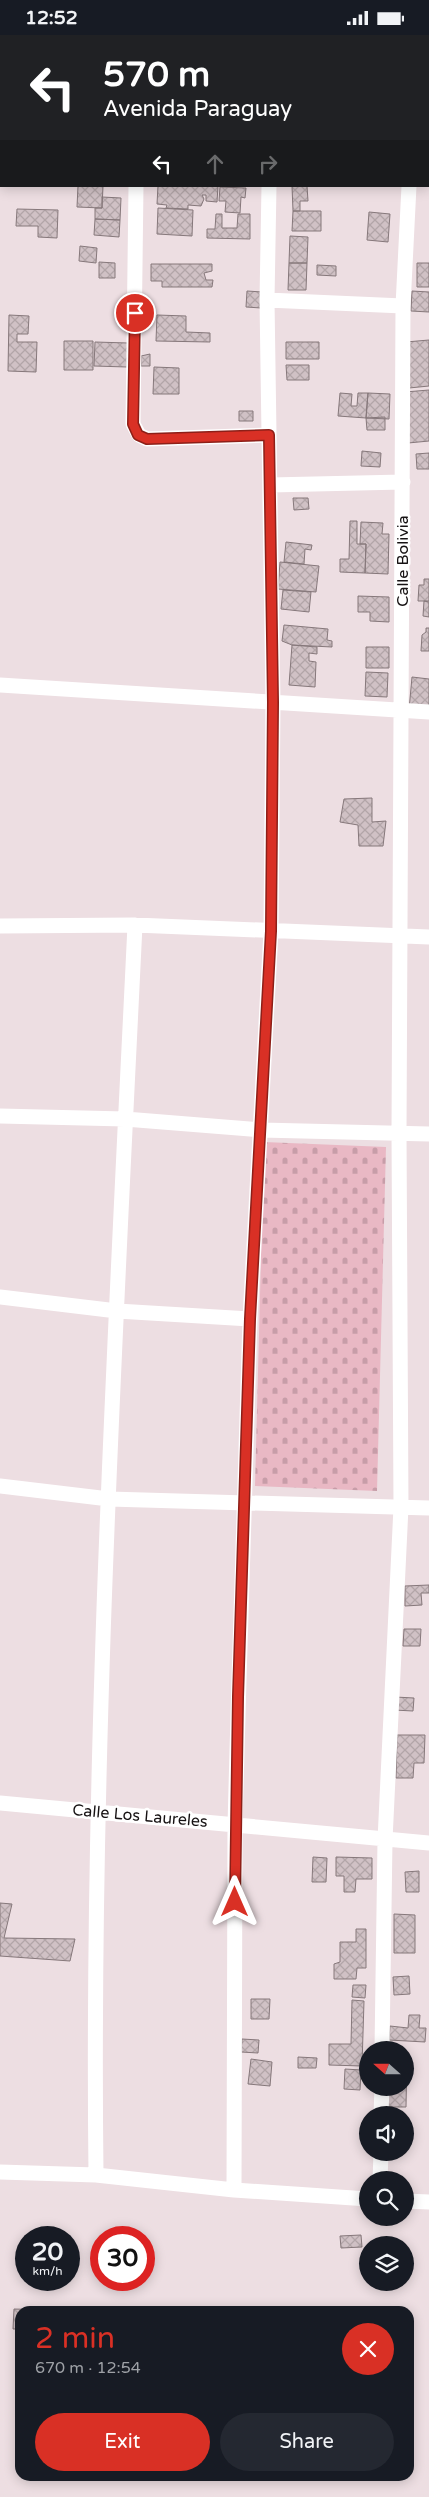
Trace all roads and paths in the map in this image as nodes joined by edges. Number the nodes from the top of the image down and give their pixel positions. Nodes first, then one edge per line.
1 (136, 187) edge
2 (269, 187) edge
3 (409, 187) edge
4 (267, 300) junction
5 (403, 306) junction
6 (269, 435) junction
7 (403, 482) junction
8 (270, 485) junction
9 (0, 685) edge
10 (273, 702) junction
11 (403, 711) junction
12 (429, 712) edge
13 (135, 925) junction
14 (0, 926) edge
15 (271, 931) junction
16 (400, 936) junction
17 (429, 937) edge
18 (0, 1116) edge
19 (126, 1119) junction
20 (261, 1130) junction
21 (399, 1132) junction
22 (429, 1134) edge
23 (0, 1297) edge
24 (116, 1311) junction
25 (250, 1319) junction
26 (0, 1485) edge
27 (109, 1499) junction
28 (245, 1503) junction
29 (400, 1507) junction
30 (429, 1508) edge
31 (0, 1803) edge
32 (98, 1813) junction
33 (235, 1825) junction
34 (385, 1840) junction
35 (429, 1843) edge
36 (382, 2041) edge
37 (0, 2172) edge
38 (96, 2175) junction
39 (234, 2190) junction
40 (359, 2198) edge
41 (414, 2201) edge
42 (429, 2202) edge

1 - 6 street
2 - 4 street
3 - 5 street, Calle Bolivia
4 - 5 street
4 - 6 street
5 - 7 street, Calle Bolivia
6 - 8 street
7 - 8 street
7 - 11 street, Calle Bolivia
8 - 10 street
9 - 10 street
10 - 11 street
10 - 15 street
11 - 12 street
11 - 16 street, Calle Bolivia
13 - 14 street
13 - 15 street
13 - 19 street
15 - 16 street
15 - 20 street
16 - 17 street
16 - 21 street, Calle Bolivia
18 - 19 street
19 - 20 street
19 - 24 street
20 - 21 street
20 - 25 street
21 - 22 street
21 - 29 street, Calle Bolivia
23 - 24 street
24 - 25 street
24 - 27 street
25 - 28 street
26 - 27 street
27 - 28 street
27 - 32 street
28 - 29 street
28 - 33 street
29 - 30 street
29 - 34 street, Calle Bolivia
31 - 32 street, Calle Los Laureles
32 - 33 street, Calle Los Laureles
32 - 38 street
33 - 34 street, Calle Los Laureles
33 - 39 street
34 - 35 street, Calle Los Laureles
34 - 36 street, Calle Bolivia
37 - 38 street
38 - 39 street
39 - 40 street
41 - 42 street

